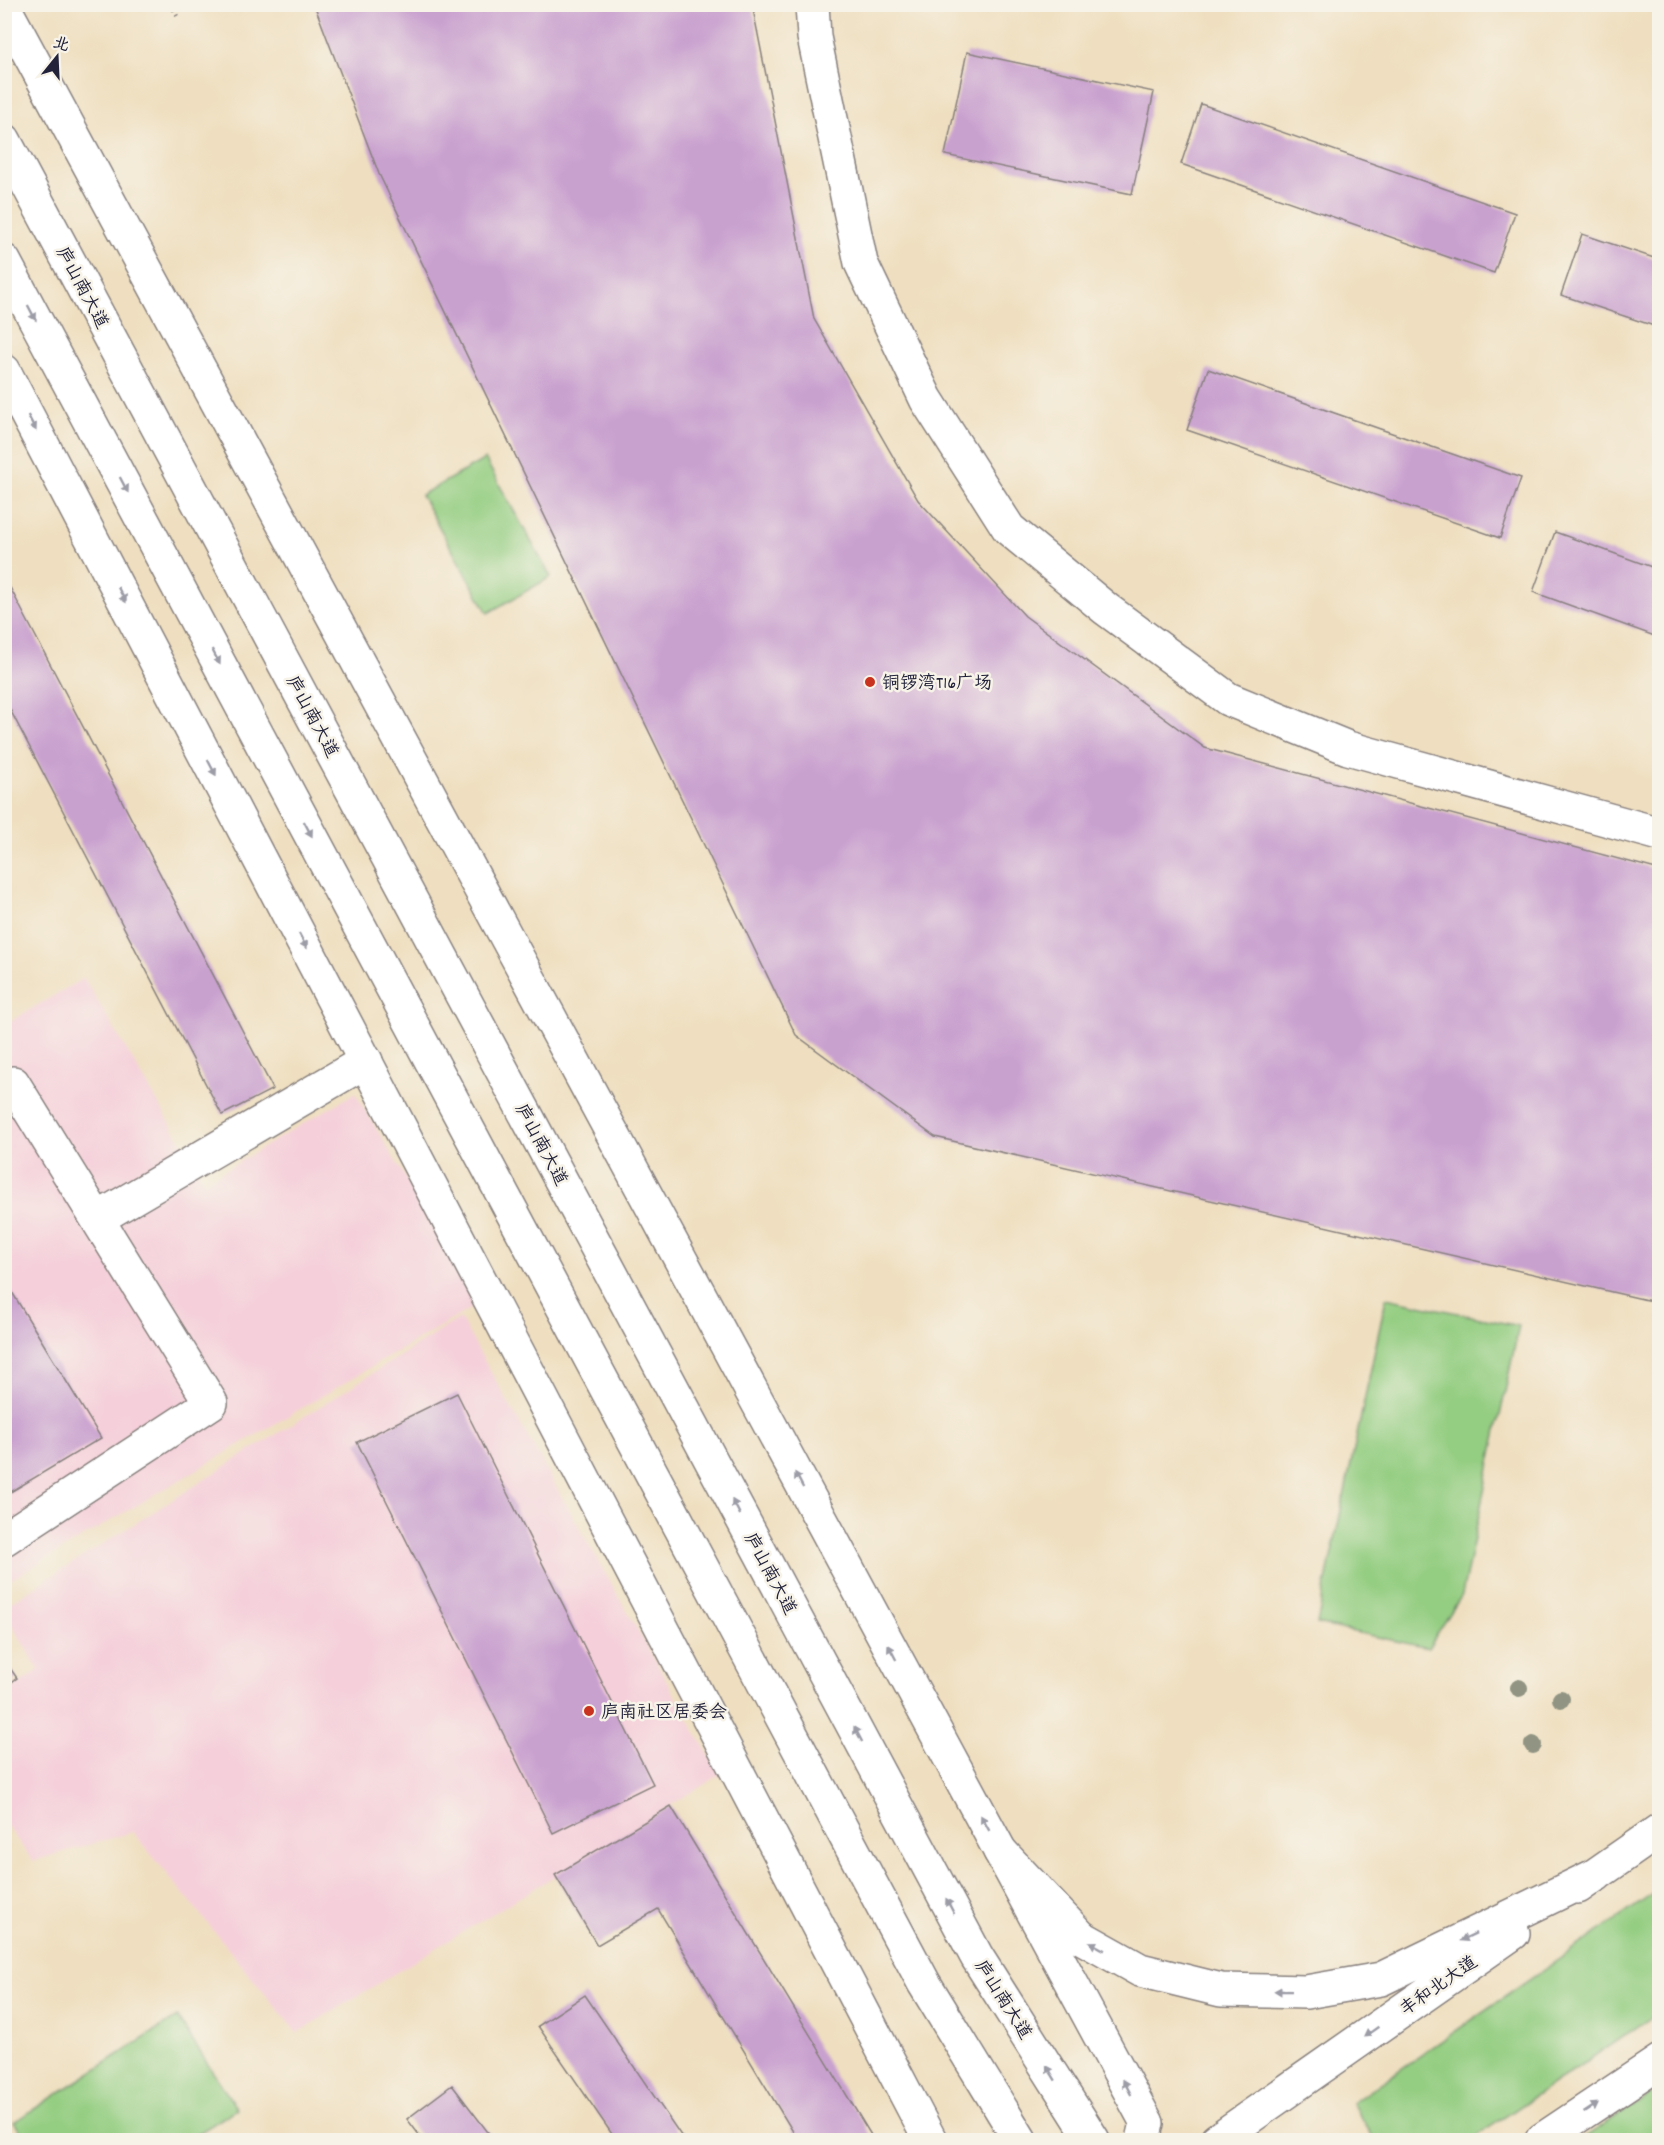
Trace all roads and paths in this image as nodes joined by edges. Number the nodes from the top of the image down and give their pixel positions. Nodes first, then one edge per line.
1 (171, 4) edge
2 (812, 4) edge
3 (4, 7) edge
4 (177, 16) dead end
5 (4, 140) edge
6 (4, 261) edge
7 (4, 371) edge
8 (1659, 834) edge
9 (366, 1061) junction
10 (4, 1088) edge
11 (97, 1219) junction
12 (4, 1539) edge
13 (1659, 1830) edge
14 (1000, 1851) junction
15 (1596, 1875) junction
16 (1659, 2061) edge
17 (930, 2140) edge
18 (1020, 2140) edge
19 (1093, 2140) edge
20 (1143, 2140) edge
21 (1217, 2140) edge
22 (1542, 2140) edge

1 - 4 path
2 - 8 main road
14 -> 3 main road
19 -> 5 main road, 庐山南大道
6 -> 18 main road
7 -> 9 main road
9 - 11 main road
9 - 17 main road
10 - 11 main road
11 - 12 main road
13 - 15 main road, 丰和北大道
15 -> 14 main road
20 -> 14 main road
15 -> 21 main road, 丰和北大道
22 -> 16 main road

